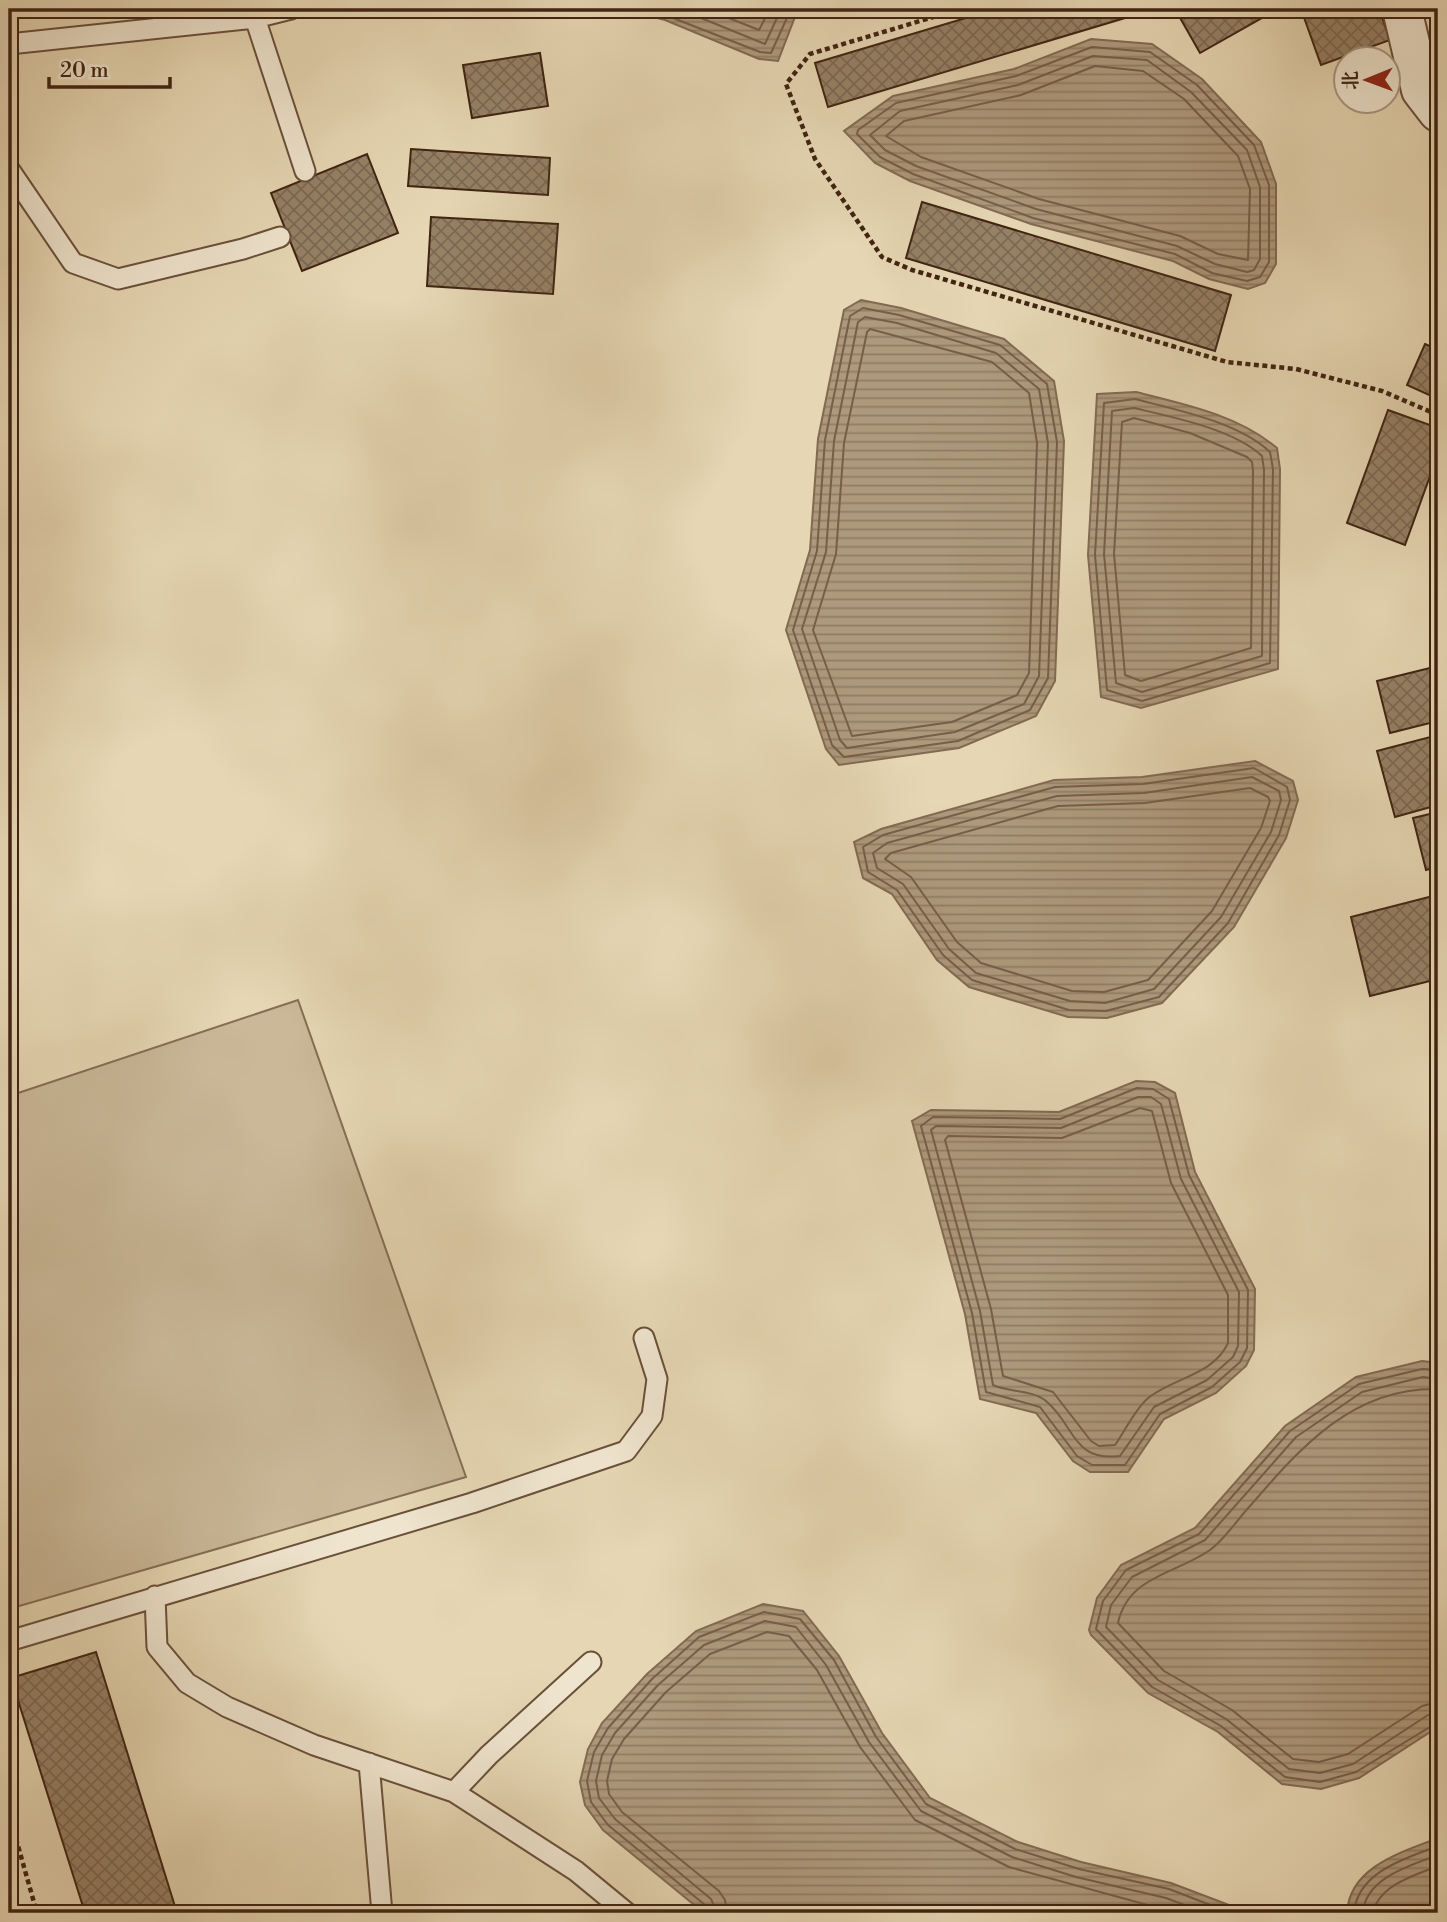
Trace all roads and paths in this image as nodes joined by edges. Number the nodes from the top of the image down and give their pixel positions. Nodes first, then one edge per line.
1 (290, 9) edge
2 (960, 9) edge
3 (1402, 9) edge
4 (255, 18) junction
5 (9, 44) edge
6 (1438, 112) edge
7 (9, 169) edge
8 (304, 171) dead end
9 (280, 237) dead end
10 (1438, 415) edge
11 (645, 1338) dead end
12 (155, 1596) junction
13 (9, 1641) edge
14 (591, 1662) dead end
15 (369, 1763) junction
16 (454, 1792) junction
17 (9, 1814) edge
18 (37, 1913) edge
19 (382, 1913) edge
20 (627, 1913) edge

1 - 4 lane
2 - 10 path
3 - 6 street
4 - 5 lane
4 - 8 lane
7 - 9 lane
11 - 12 lane
12 - 13 lane
12 - 15 lane
14 - 16 lane
15 - 16 lane
15 - 19 lane
16 - 20 lane
17 - 18 path

